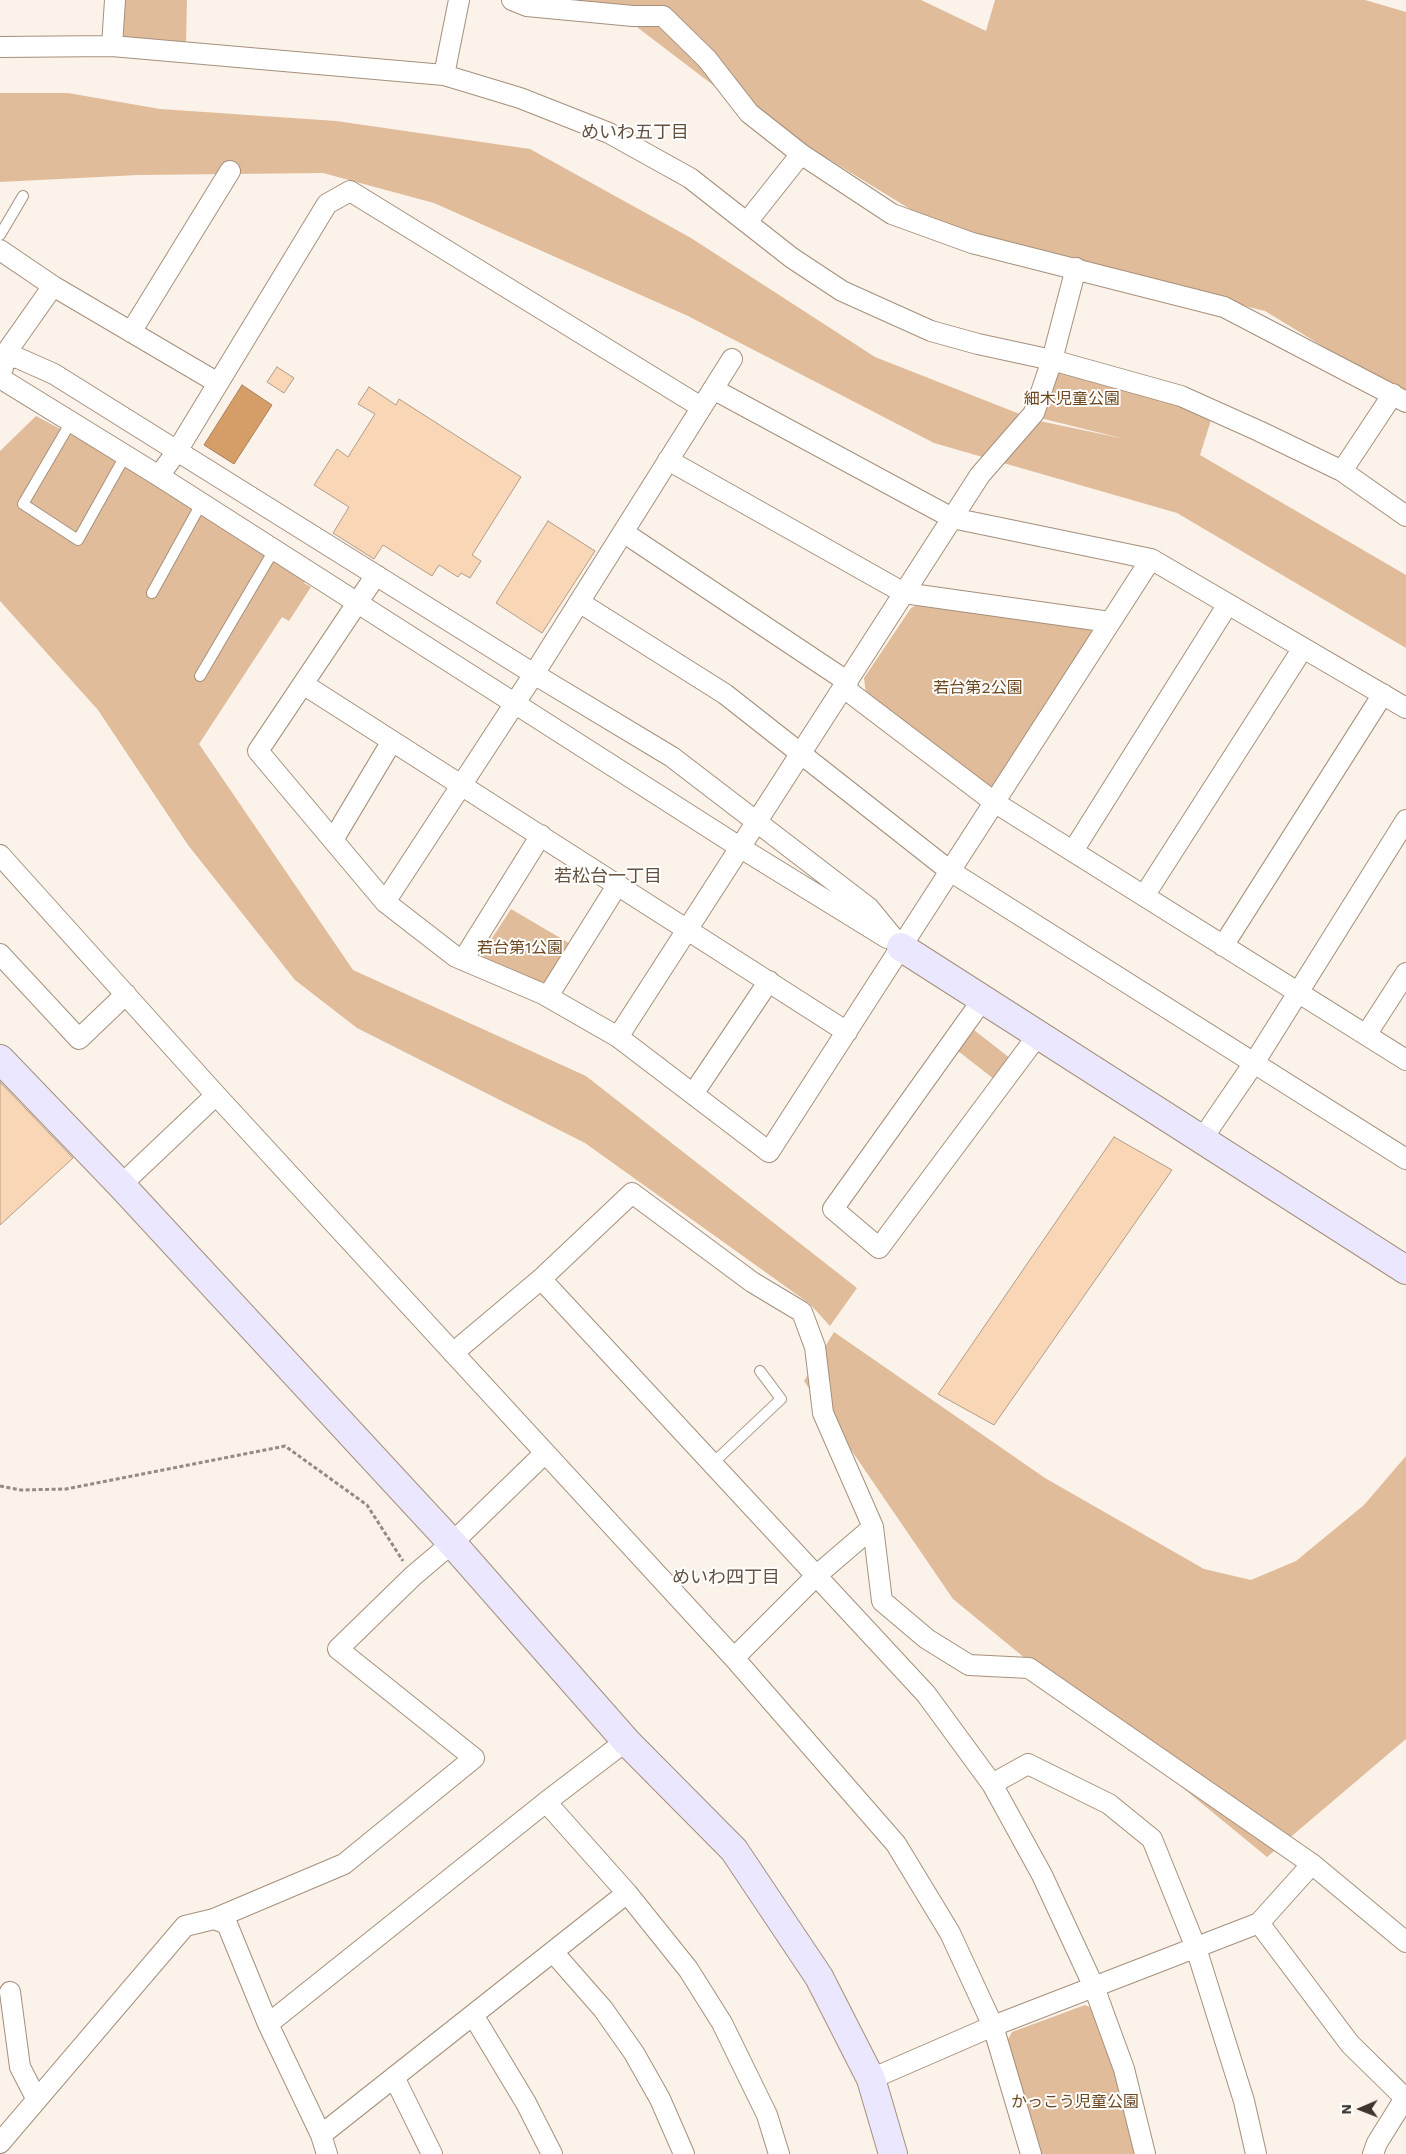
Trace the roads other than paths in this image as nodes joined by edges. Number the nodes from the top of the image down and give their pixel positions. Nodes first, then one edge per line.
1 (114, 0) edge
2 (459, 0) edge
3 (512, 0) edge
4 (112, 46) junction
5 (0, 47) edge
6 (444, 75) junction
7 (801, 154) junction
8 (230, 172) dead end
9 (23, 196) dead end
10 (748, 222) junction
11 (0, 235) edge
12 (0, 250) edge
13 (1076, 268) junction
14 (53, 286) junction
15 (131, 332) junction
16 (2, 357) edge
17 (732, 359) dead end
18 (1052, 360) junction
19 (1, 379) edge
20 (218, 383) junction
21 (713, 389) junction
22 (1400, 398) edge
23 (702, 407) junction
24 (71, 422) junction
25 (177, 450) junction
26 (125, 456) junction
27 (668, 460) junction
28 (1342, 471) junction
29 (159, 476) junction
30 (202, 504) junction
31 (1406, 516) edge
32 (952, 518) junction
33 (623, 532) junction
34 (274, 550) junction
35 (1150, 558) junction
36 (376, 575) junction
37 (152, 593) dead end
38 (904, 593) junction
39 (579, 602) junction
40 (357, 603) junction
41 (1228, 604) junction
42 (1110, 622) junction
43 (1303, 648) junction
44 (534, 674) junction
45 (200, 676) dead end
46 (303, 684) junction
47 (846, 685) junction
48 (1383, 694) junction
49 (515, 704) junction
50 (1406, 708) edge
51 (392, 741) junction
52 (801, 755) junction
53 (462, 785) junction
54 (994, 802) junction
55 (1406, 820) edge
56 (757, 823) junction
57 (541, 835) junction
58 (333, 840) junction
59 (740, 848) junction
60 (1073, 852) junction
61 (0, 855) edge
62 (950, 871) junction
63 (618, 884) junction
64 (1144, 896) junction
65 (385, 902) junction
66 (688, 929) junction
67 (1223, 946) junction
68 (901, 947) junction
69 (0, 954) edge
70 (463, 960) junction
71 (1406, 973) edge
72 (769, 981) junction
73 (1298, 993) junction
74 (126, 994) junction
75 (548, 996) junction
76 (983, 999) junction
77 (847, 1032) junction
78 (1038, 1035) junction
79 (1366, 1035) junction
80 (618, 1037) junction
81 (0, 1060) edge
82 (1406, 1060) edge
83 (1254, 1063) junction
84 (693, 1094) junction
85 (216, 1095) junction
86 (1202, 1139) junction
87 (1406, 1159) edge
88 (121, 1185) junction
89 (1406, 1270) edge
90 (541, 1279) junction
91 (453, 1353) junction
92 (760, 1371) dead end
93 (545, 1453) junction
94 (713, 1463) junction
95 (873, 1527) junction
96 (452, 1543) junction
97 (817, 1575) junction
98 (734, 1658) junction
99 (626, 1741) junction
100 (992, 1784) junction
101 (546, 1802) junction
102 (1312, 1864) junction
103 (627, 1893) junction
104 (214, 1919) junction
105 (1259, 1923) junction
106 (1406, 1942) edge
107 (1196, 1948) junction
108 (553, 1952) junction
109 (1094, 1988) junction
110 (10, 1992) dead end
111 (472, 2015) junction
112 (268, 2024) junction
113 (993, 2026) junction
114 (394, 2077) junction
115 (870, 2079) junction
116 (1405, 2098) edge
117 (37, 2100) junction
118 (321, 2135) junction
119 (0, 2144) edge
120 (328, 2154) edge
121 (432, 2154) edge
122 (552, 2154) edge
123 (684, 2154) edge
124 (778, 2154) edge
125 (893, 2154) edge
126 (1030, 2154) edge
127 (1145, 2154) edge
128 (1256, 2154) edge
129 (1373, 2154) edge

1 - 4 street
2 - 6 street
3 - 7 street
4 - 5 street
4 - 6 street
6 - 10 street
7 - 10 street
7 - 13 street
8 - 15 street
9 - 11 lane
10 - 18 street
12 - 14 street
13 - 18 street
13 - 22 street
14 - 15 street
14 - 16 street
15 - 20 street
16 - 19 street
16 - 25 street
17 - 21 street
18 - 28 street
18 - 32 street
19 - 24 street
20 - 23 street
20 - 25 street
21 - 23 street
21 - 32 street
22 - 28 street
23 - 27 street
24 - 26 street
24 - 26 lane
25 - 29 street
25 - 36 street
26 - 29 street
27 - 33 street
27 - 38 street
28 - 31 street
29 - 30 street
30 - 34 street
30 - 37 lane
32 - 35 street
32 - 38 street
33 - 39 street
33 - 47 street
34 - 40 street
34 - 45 lane
35 - 41 street
35 - 42 street
36 - 40 street
36 - 44 street
38 - 42 street
38 - 47 street
39 - 44 street
39 - 52 street
40 - 46 street
40 - 49 street
41 - 43 street
41 - 60 street
42 - 54 street
43 - 48 street
43 - 64 street
44 - 49 street
44 - 56 street
46 - 51 street
46 - 58 street
47 - 52 street
47 - 54 street
48 - 50 street
48 - 67 street
49 - 53 street
49 - 59 street
51 - 53 street
51 - 58 street
52 - 56 street
52 - 62 street
53 - 57 street
53 - 65 street
54 - 60 street
54 - 62 street
55 - 73 street
56 - 59 street
56 - 68 street
57 - 63 street
57 - 70 street
58 - 65 street
59 - 66 street
59 - 68 street
60 - 64 street
61 - 74 street
62 - 68 street
62 - 83 street
63 - 66 street
63 - 75 street
64 - 67 street
65 - 70 street
66 - 72 street
66 - 80 street
67 - 73 street
68 - 76 street
68 - 77 street
69 - 74 street
70 - 75 street
71 - 79 street
72 - 77 street
72 - 84 street
73 - 79 street
73 - 83 street
74 - 85 street
75 - 80 street
76 - 78 street
76 - 78 street
77 - 84 street
78 - 86 street
79 - 82 street
80 - 84 street
81 - 88 street
83 - 86 street
83 - 87 street
85 - 88 street
85 - 91 street
86 - 89 street
88 - 96 street
90 - 91 street
90 - 94 street
90 - 95 street
91 - 93 street
92 - 94 lane
93 - 96 street
93 - 98 street
94 - 97 street
95 - 97 street
95 - 102 street
96 - 99 street
96 - 104 street
97 - 98 street
97 - 100 street
98 - 113 street
99 - 101 street
99 - 115 street
100 - 107 street
100 - 109 street
101 - 103 street
101 - 112 street
102 - 105 street
102 - 106 street
103 - 108 street
103 - 124 street
104 - 112 street
104 - 117 street
105 - 107 street
105 - 116 street
107 - 109 street
107 - 128 street
108 - 111 street
108 - 123 street
109 - 113 street
109 - 127 street
110 - 117 street
111 - 114 street
111 - 122 street
112 - 118 street
113 - 115 street
113 - 126 street
114 - 118 street
114 - 121 street
115 - 125 street
116 - 129 street
117 - 119 street
118 - 120 street

